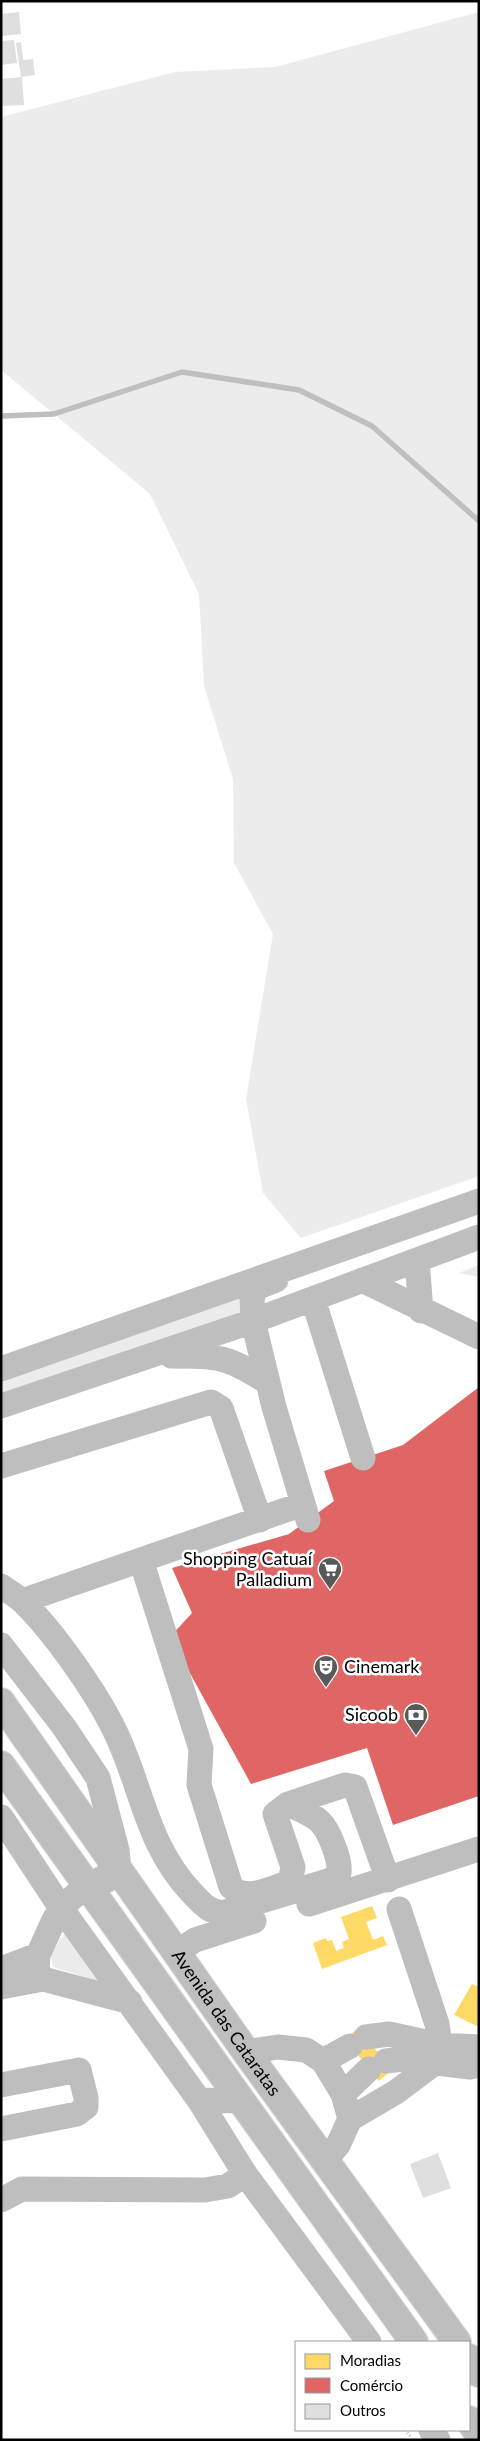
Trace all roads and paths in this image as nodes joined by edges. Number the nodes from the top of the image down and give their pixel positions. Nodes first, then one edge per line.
1 (479, 1201) edge
2 (479, 1237) edge
3 (354, 1246) junction
4 (417, 1260) junction
5 (362, 1280) junction
6 (313, 1299) junction
7 (421, 1310) junction
8 (252, 1321) junction
9 (479, 1337) edge
10 (151, 1355) junction
11 (1, 1369) edge
12 (267, 1382) junction
13 (1, 1406) edge
14 (363, 1458) dead end
15 (1, 1466) edge
16 (260, 1520) junction
17 (140, 1560) junction
18 (1, 1586) edge
19 (22, 1601) junction
20 (1, 1645) edge
21 (1, 1702) edge
22 (1, 1765) edge
23 (288, 1804) junction
24 (1, 1817) edge
25 (479, 1849) edge
26 (119, 1871) junction
27 (388, 1880) junction
28 (89, 1888) junction
29 (61, 1908) junction
30 (399, 1909) dead end
31 (176, 1953) junction
32 (38, 1955) junction
33 (1, 1969) edge
34 (43, 1979) junction
35 (1, 1988) edge
36 (130, 2002) junction
37 (479, 2046) edge
38 (246, 2052) junction
39 (438, 2054) junction
40 (323, 2061) junction
41 (479, 2065) edge
42 (1, 2085) edge
43 (343, 2094) junction
44 (199, 2100) junction
45 (241, 2101) junction
46 (350, 2119) junction
47 (1, 2130) edge
48 (325, 2160) junction
49 (245, 2174) junction
50 (1, 2200) edge
51 (368, 2341) edge
52 (413, 2341) edge
53 (456, 2341) edge
54 (470, 2360) edge
55 (479, 2373) edge
56 (470, 2421) edge
57 (479, 2434) edge

1 - 3 street
2 - 4 street
3 - 8 street
3 - 11 street
4 - 5 street
4 - 7 street
5 - 6 street
5 - 7 street
6 - 8 street
6 - 14 street
7 - 9 street
8 - 10 street
8 - 12 street
10 - 12 street
10 - 13 street
12 - 16 street
15 - 16 street
16 - 17 street
17 - 19 street
17 - 23 street
18 - 19 street
19 - 23 street
20 - 26 street
21 - 26 main road, Avenida das Cataratas
22 - 28 main road, Avenida das Cataratas
23 - 27 street
24 - 29 street
25 - 27 street
26 - 28 main road
26 - 31 main road, Avenida das Cataratas
27 - 31 street
28 - 29 street
28 - 45 main road, Avenida das Cataratas
29 - 32 street
29 - 36 street
30 - 39 street
31 - 38 main road, Avenida das Cataratas
32 - 33 street
32 - 34 street
34 - 35 street
34 - 36 street
36 - 44 street
37 - 39 street
38 - 40 street
38 - 48 main road, Avenida das Cataratas
39 - 40 street
39 - 41 street
39 - 43 street
39 - 46 street
40 - 43 street
42 - 47 street
43 - 46 street
44 - 45 street
44 - 49 street
45 - 52 main road, Avenida das Cataratas
46 - 48 street
48 - 53 main road, Avenida das Cataratas
49 - 50 street
49 - 51 street
54 - 55 main road
56 - 57 main road

